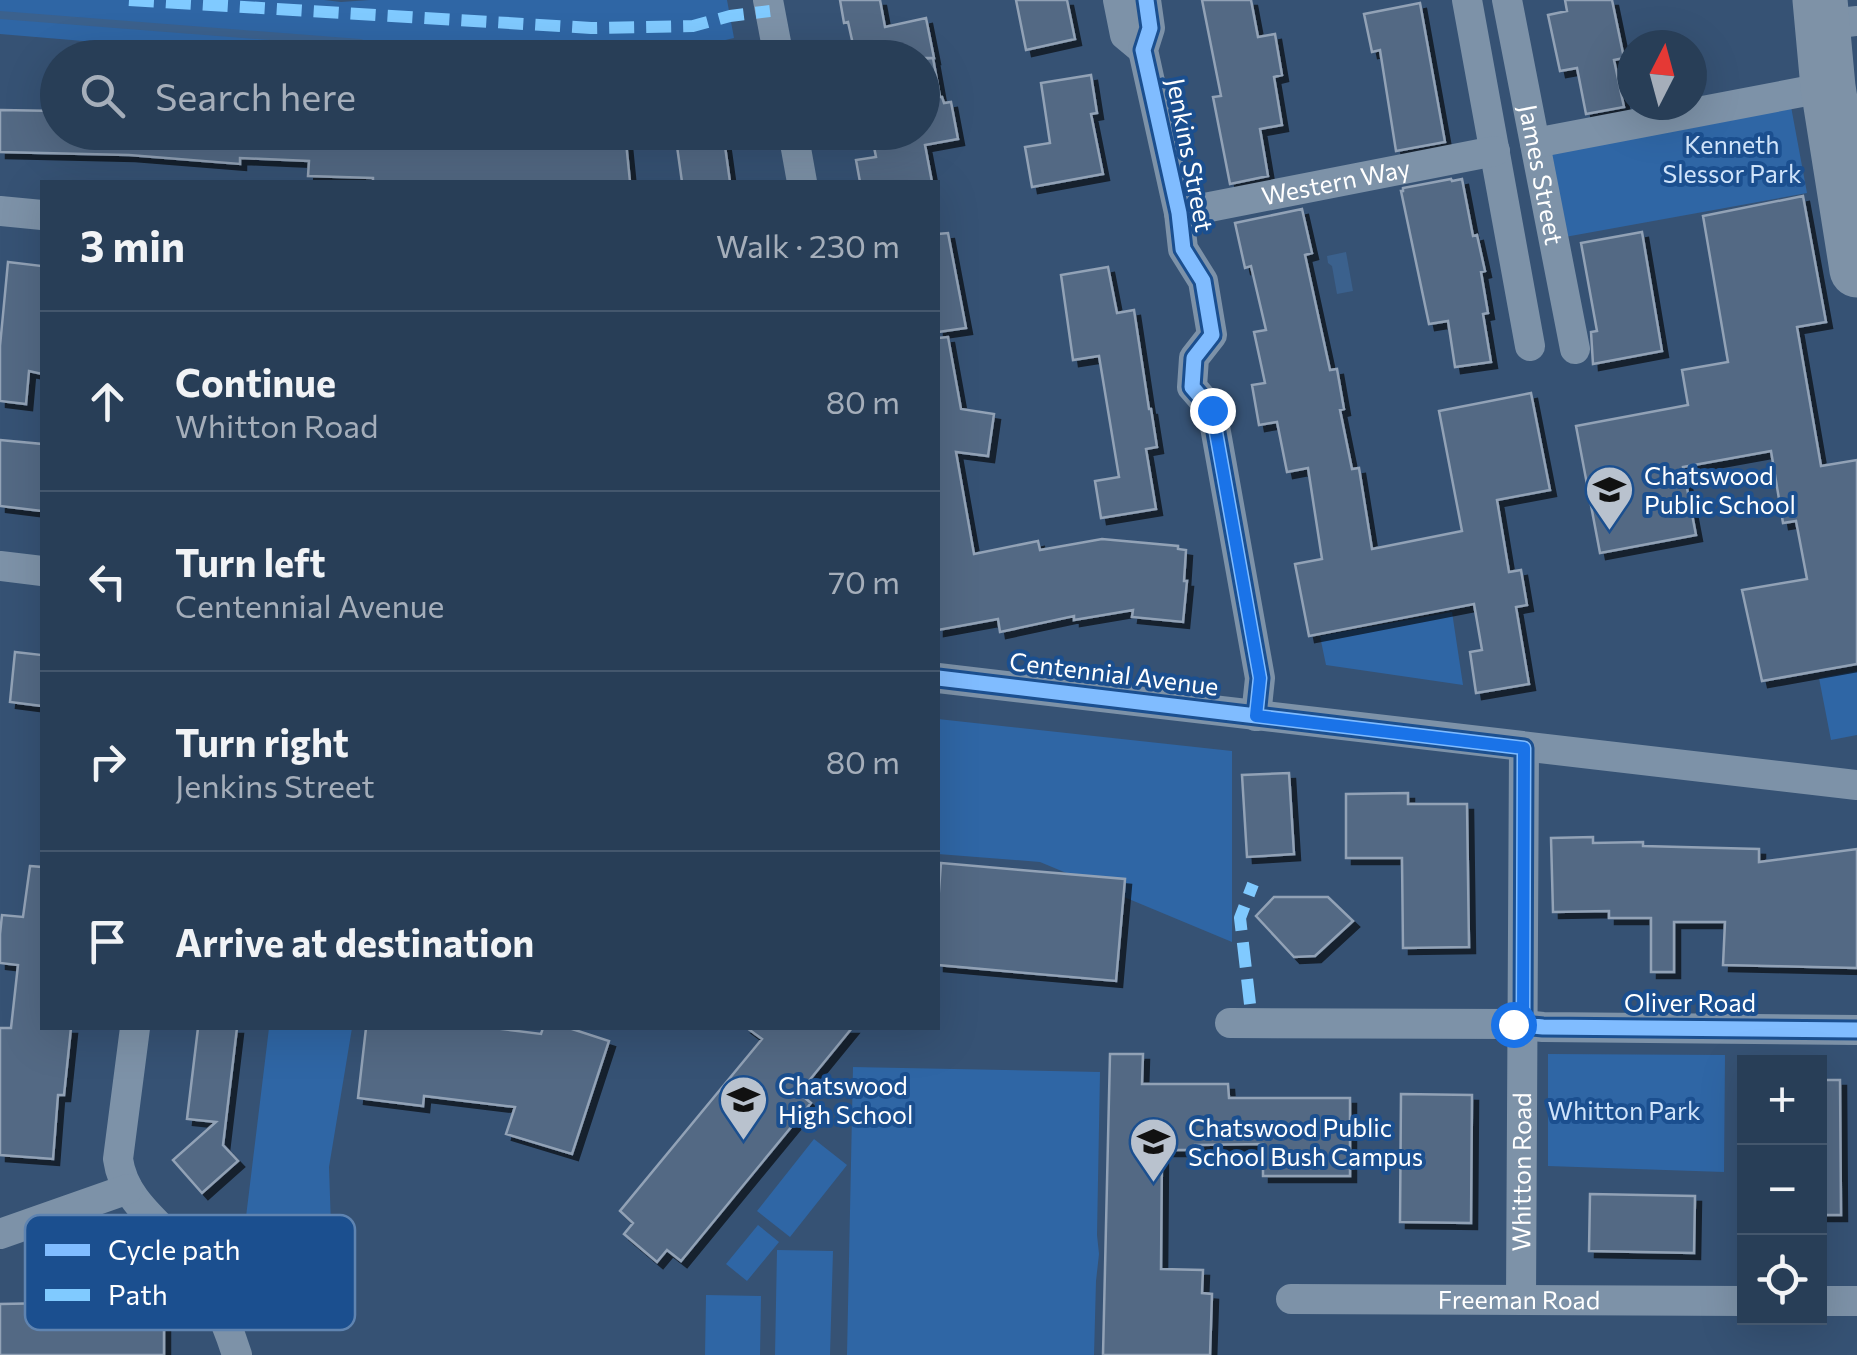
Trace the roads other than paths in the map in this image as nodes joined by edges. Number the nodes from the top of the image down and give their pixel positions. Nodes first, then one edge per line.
1 (768, 0) edge
2 (1118, 0) edge
3 (1146, 0) edge
4 (1467, 0) edge
5 (1507, 0) edge
6 (1841, 32) edge
7 (776, 40) edge
8 (1143, 50) junction
9 (1534, 143) junction
10 (796, 150) edge
11 (1495, 151) junction
12 (802, 180) edge
13 (0, 211) edge
14 (1179, 213) junction
15 (40, 215) edge
16 (1857, 270) edge
17 (1530, 346) dead end
18 (1575, 349) dead end
19 (0, 566) edge
20 (40, 572) edge
21 (940, 678) edge
22 (1256, 716) junction
23 (1524, 748) junction
24 (1857, 785) edge
25 (1230, 1023) dead end
26 (1523, 1025) junction
27 (135, 1030) edge
28 (1857, 1030) edge
29 (128, 1190) junction
30 (55, 1215) edge
31 (149, 1215) edge
32 (25, 1225) edge
33 (0, 1234) edge
34 (1292, 1299) dead end
35 (1521, 1300) junction
36 (1737, 1301) edge
37 (1827, 1301) edge
38 (1857, 1301) edge
39 (228, 1330) edge
40 (236, 1355) edge

1 - 7 street
2 - 8 street, Jenkins Street
3 - 8 street, Jenkins Street
4 - 11 street, James Street
5 - 9 street, James Street
6 - 9 street
6 - 16 highway
8 - 14 street, Jenkins Street
9 - 18 street, James Street
10 - 12 street
11 - 14 street, Western Way
11 - 17 street, James Street
13 - 15 street
14 - 22 street, Jenkins Street
19 - 20 street
21 - 22 street, Centennial Avenue
22 - 23 street, Centennial Avenue
23 - 24 street, Centennial Avenue
23 - 26 street, Whitton Road
25 - 26 street, Oliver Road
26 - 28 street, Oliver Road
26 - 35 street, Whitton Road
27 - 29 street
29 - 30 street
29 - 31 street
32 - 33 street
34 - 35 street, Freeman Road
35 - 36 street, Freeman Road
37 - 38 street
39 - 40 street

